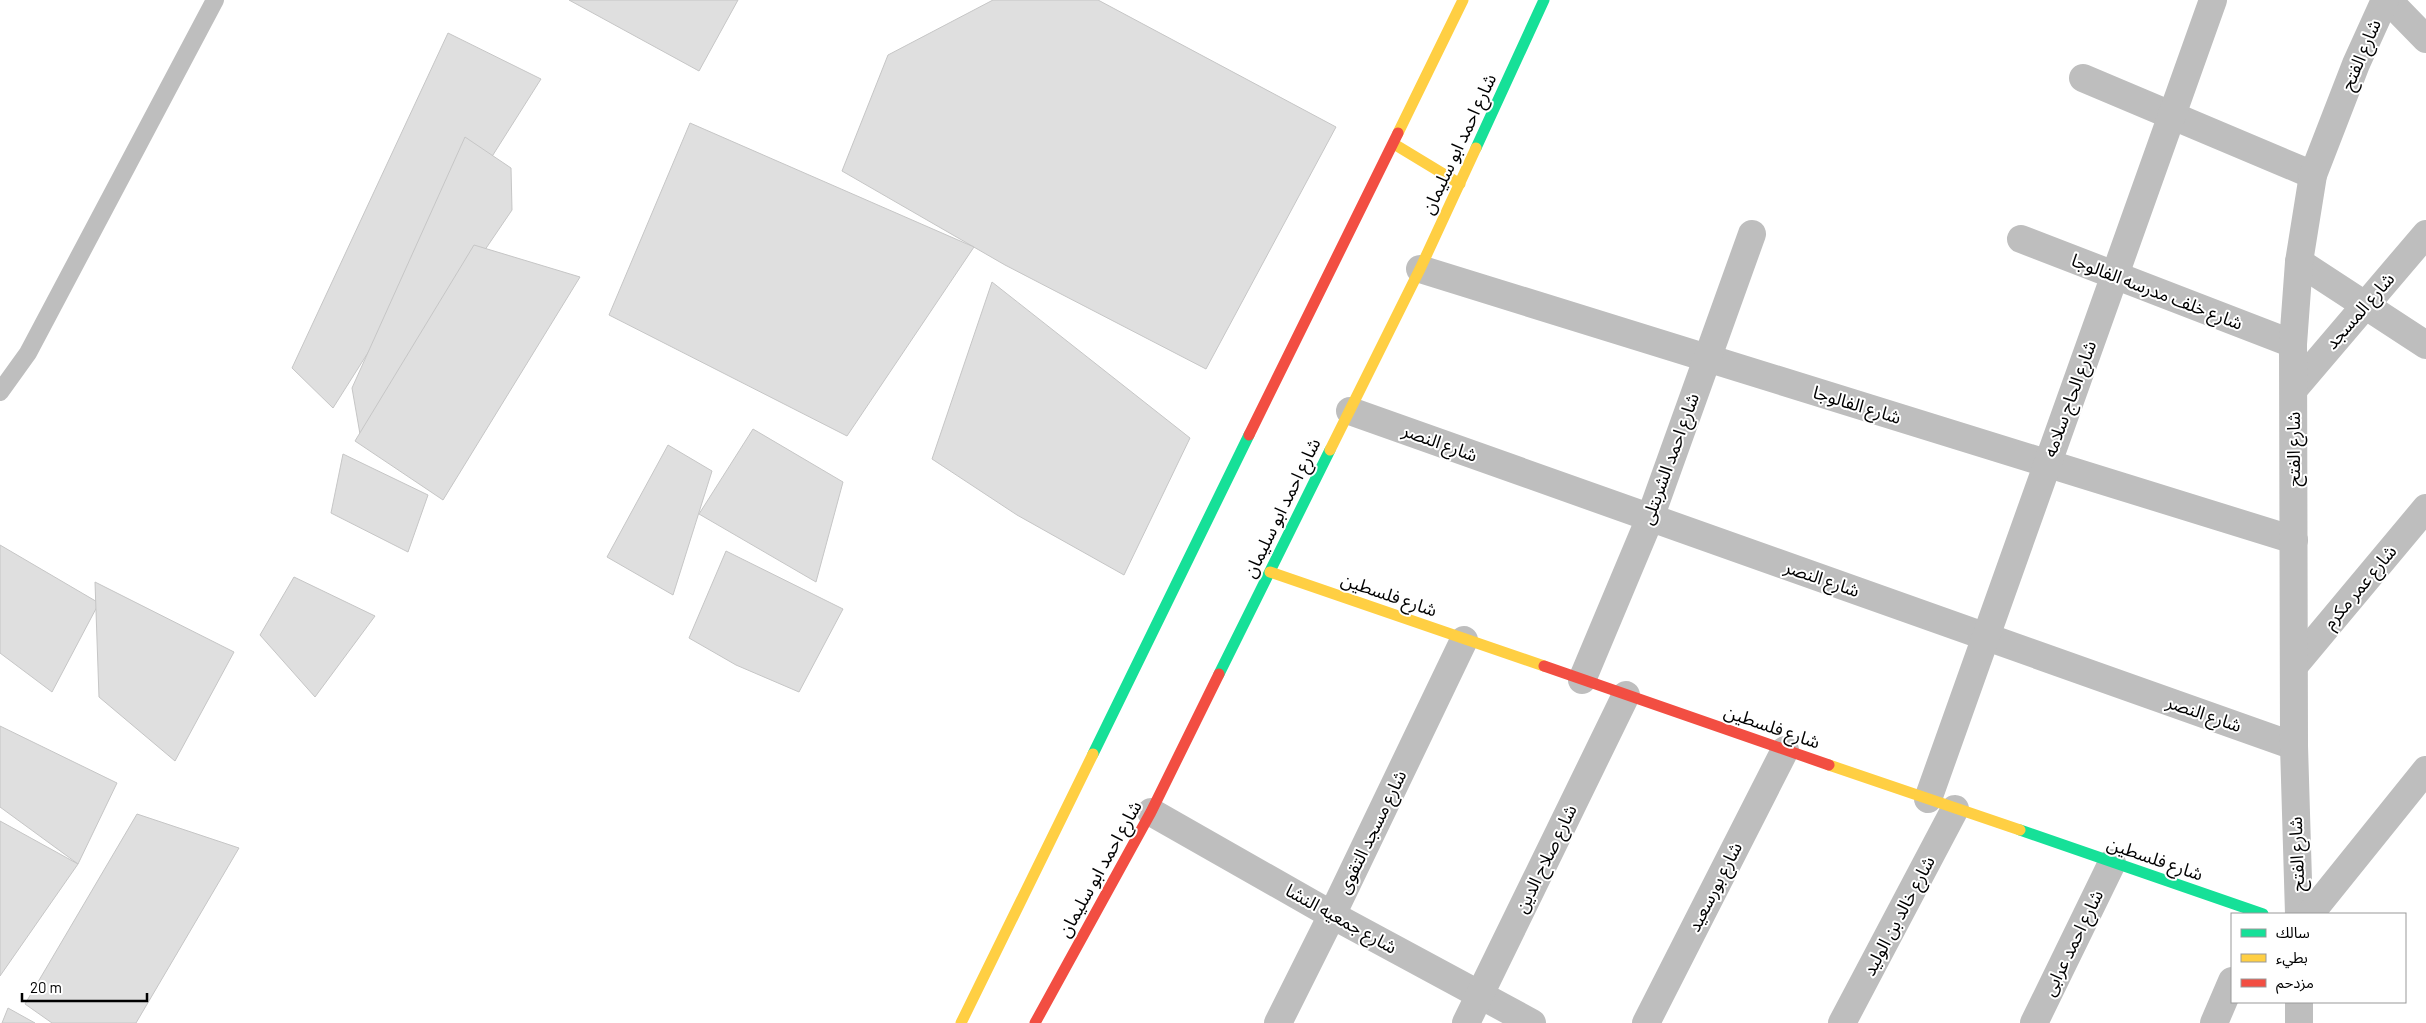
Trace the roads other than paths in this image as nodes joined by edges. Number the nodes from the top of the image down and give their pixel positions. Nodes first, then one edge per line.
1 (215, 0) edge
2 (1463, 0) edge
3 (1544, 0) edge
4 (2213, 0) edge
5 (2386, 0) edge
6 (2426, 39) edge
7 (2083, 78) dead end
8 (2170, 115) junction
9 (1394, 144) junction
10 (2313, 175) junction
11 (1460, 184) junction
12 (1752, 234) dead end
13 (2426, 234) edge
14 (2021, 239) dead end
15 (2299, 262) junction
16 (1420, 270) junction
17 (2114, 276) junction
18 (2365, 305) junction
19 (2293, 344) junction
20 (2426, 345) edge
21 (1706, 358) junction
22 (2294, 389) junction
23 (0, 392) edge
24 (1350, 411) junction
25 (2047, 464) junction
26 (2426, 508) edge
27 (1650, 518) junction
28 (2294, 540) junction
29 (1270, 572) junction
30 (1986, 637) junction
31 (1464, 640) junction
32 (2294, 666) junction
33 (1582, 680) junction
34 (1626, 695) junction
35 (2294, 746) junction
36 (1785, 750) junction
37 (2426, 770) edge
38 (1928, 799) junction
39 (1955, 809) junction
40 (1152, 812) junction
41 (2112, 863) junction
42 (2258, 913) edge
43 (2299, 913) edge
44 (2311, 913) edge
45 (1332, 915) junction
46 (2231, 983) edge
47 (1480, 995) junction
48 (2299, 1003) edge
49 (960, 1023) edge
50 (1035, 1023) edge
51 (1278, 1023) edge
52 (1466, 1023) edge
53 (1532, 1023) edge
54 (1646, 1023) edge
55 (1842, 1023) edge
56 (2034, 1023) edge
57 (2214, 1023) edge
58 (2298, 1023) edge

1 - 23 lane
2 - 9 main road
3 - 11 main road, شارع احمد ابو سليمان
4 - 8 street, شارع الحاج سلامه
5 - 6 street
5 - 10 street, شارع الفتح
7 - 8 street
8 - 10 street
8 - 17 street, شارع الحاج سلامه
9 - 11 main road
9 - 49 main road
10 - 15 street, شارع الفتح
11 - 16 main road, شارع احمد ابو سليمان
12 - 21 street, شارع احمد الشربتلى
13 - 18 street, شارع المسجد
14 - 17 street, شارع خلف مدرسه الفالوجا
15 - 18 street
15 - 19 street, شارع الفتح
16 - 21 street, شارع الفالوجا
16 - 24 main road, شارع احمد ابو سليمان
17 - 19 street, شارع خلف مدرسه الفالوجا
17 - 25 street, شارع الحاج سلامه
18 - 20 street
18 - 22 street, شارع المسجد
19 - 22 street, شارع الفتح
21 - 25 street, شارع الفالوجا
21 - 27 street, شارع احمد الشربتلى
22 - 28 street, شارع الفتح
24 - 27 street, شارع النصر
24 - 29 main road, شارع احمد ابو سليمان
25 - 28 street, شارع الفالوجا
25 - 30 street, شارع الحاج سلامه
26 - 32 street, شارع عمر مكرم
27 - 30 street, شارع النصر
27 - 33 street, شارع احمد الشربتلى
28 - 32 street, شارع الفتح
29 - 31 main road, شارع فلسطين
29 - 40 main road, شارع احمد ابو سليمان
30 - 35 street, شارع النصر
30 - 38 street, شارع الحاج سلامه
31 - 33 main road, شارع فلسطين
31 - 45 street, شارع مسجد التقوى
32 - 35 street, شارع الفتح
33 - 34 main road, شارع فلسطين
34 - 36 main road, شارع فلسطين
34 - 47 street, شارع صلاح الدين
35 - 43 street, شارع الفتح
36 - 38 main road, شارع فلسطين
36 - 54 street, شارع بورسعيد
37 - 44 street
38 - 39 main road, شارع فلسطين
39 - 41 main road, شارع فلسطين
39 - 55 street, شارع خالد بن الوليد
40 - 45 street, شارع جمعيه النشا
40 - 50 main road, شارع احمد ابو سليمان
41 - 42 main road, شارع فلسطين
41 - 56 street, شارع احمد عرابى
45 - 47 street, شارع جمعيه النشا
45 - 51 street, شارع مسجد التقوى
46 - 57 street
47 - 52 street, شارع صلاح الدين
47 - 53 street, شارع جمعيه النشا
48 - 58 street

